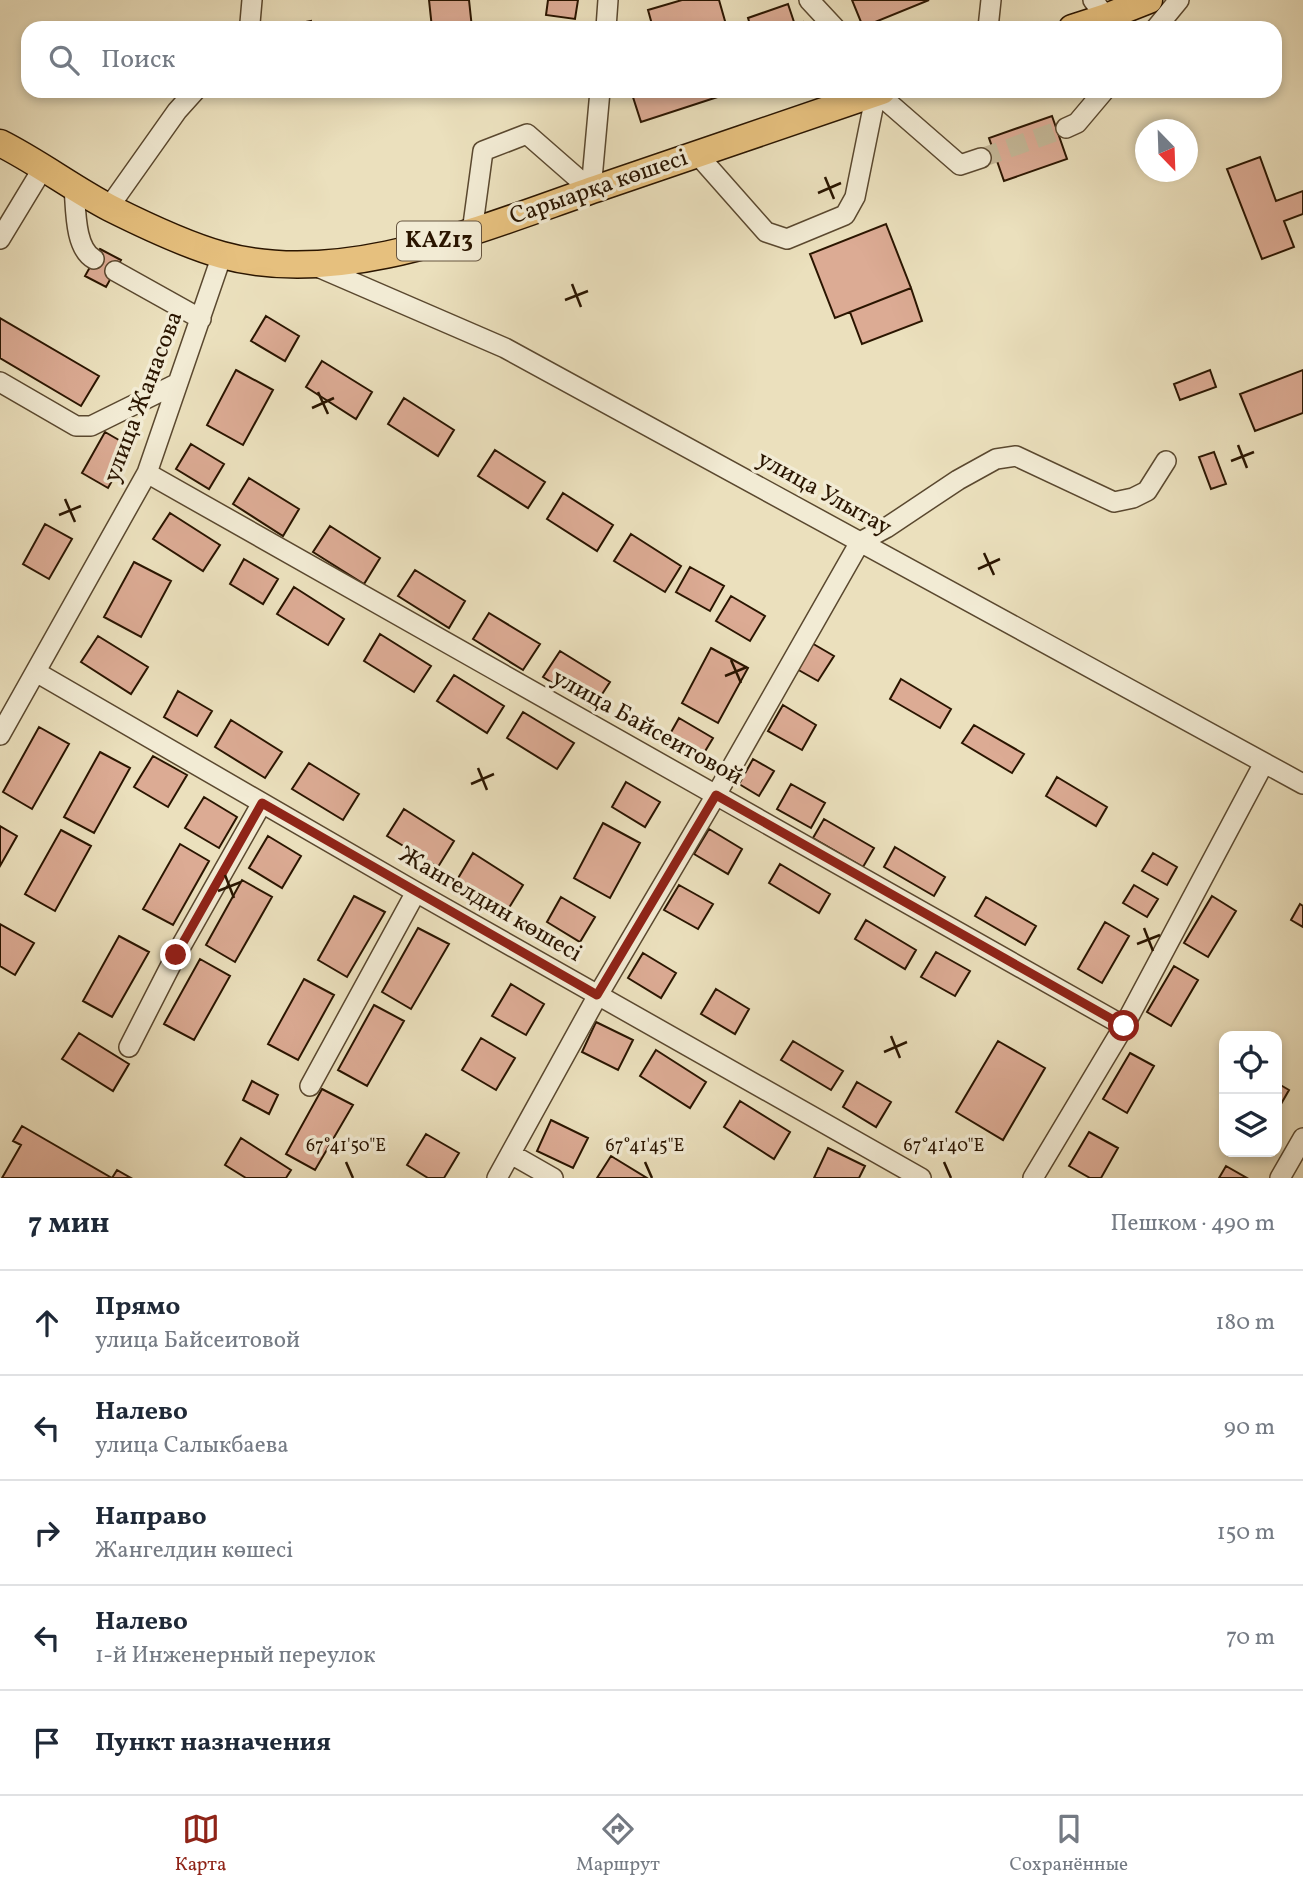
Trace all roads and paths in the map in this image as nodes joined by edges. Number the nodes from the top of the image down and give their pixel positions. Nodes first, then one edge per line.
1 (252, 0) edge
2 (608, 0) edge
3 (809, 0) edge
4 (990, 0) edge
5 (1149, 0) edge
6 (1179, 0) edge
7 (1100, 8) edge
8 (250, 21) edge
9 (606, 21) edge
10 (828, 21) edge
11 (988, 21) edge
12 (1082, 21) edge
13 (1162, 21) edge
14 (189, 98) edge
15 (599, 98) edge
16 (860, 98) edge
17 (877, 98) edge
18 (885, 98) edge
19 (1098, 98) edge
20 (1066, 128) tunnel mouth
21 (1, 143) edge
22 (697, 154) junction
23 (981, 158) tunnel mouth
24 (43, 168) junction
25 (74, 187) junction
26 (591, 190) junction
27 (109, 207) junction
28 (472, 232) junction
29 (0, 239) edge
30 (222, 255) junction
31 (94, 259) dead end
32 (313, 265) junction
33 (115, 271) dead end
34 (201, 319) junction
35 (0, 382) edge
36 (178, 383) junction
37 (1166, 461) dead end
38 (147, 473) junction
39 (860, 542) junction
40 (36, 672) junction
41 (0, 736) edge
42 (1264, 763) junction
43 (1303, 784) edge
44 (716, 795) junction
45 (262, 803) junction
46 (416, 892) junction
47 (597, 995) junction
48 (1124, 1026) junction
49 (129, 1046) dead end
50 (310, 1086) dead end
51 (1303, 1138) edge
52 (511, 1154) junction
53 (497, 1178) edge
54 (553, 1178) edge
55 (921, 1178) edge
56 (1034, 1178) edge
57 (1280, 1178) edge

1 - 8 street
2 - 9 street
3 - 10 street
4 - 11 street
5 - 7 main road
6 - 13 street
7 - 12 main road
14 - 27 street
15 - 26 street
16 - 22 main road, Сарыарқа көшесі / KAZ13
17 - 22 street
18 - 23 street
19 - 20 street
21 - 24 main road, Сарыарқа көшесі / KAZ13
22 - 26 main road, Сарыарқа көшесі / KAZ13
24 - 25 main road, Сарыарқа көшесі / KAZ13
24 - 29 street
25 - 27 main road, Сарыарқа көшесі / KAZ13
25 - 31 street
26 - 28 main road, Сарыарқа көшесі / KAZ13
26 - 28 street
27 - 30 main road, Сарыарқа көшесі / KAZ13
28 - 32 main road, Сарыарқа көшесі / KAZ13
30 - 32 main road, Сарыарқа көшесі / KAZ13
30 - 34 street, улица Жанасова
32 - 39 street, улица Улытау
33 - 34 street
34 - 36 street, улица Жанасова
35 - 36 street
36 - 38 street, улица Жанасова
37 - 39 street
38 - 40 street, улица Жанасова
38 - 44 street, улица Байсеитовой
39 - 42 street, улица Улытау
39 - 44 street
40 - 41 street, улица Жанасова
40 - 45 street, Жангелдин көшесі
42 - 43 street, улица Улытау
42 - 48 street
44 - 47 street
44 - 48 street, улица Байсеитовой
45 - 46 street, Жангелдин көшесі
45 - 49 street
46 - 47 street, Жангелдин көшесі
46 - 50 street
47 - 52 street
47 - 55 street, Жангелдин көшесі
48 - 56 street
51 - 57 street
52 - 53 street
52 - 54 street

